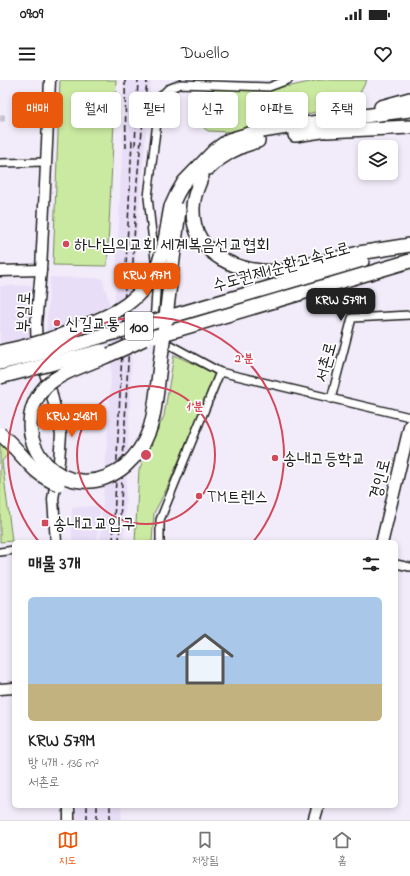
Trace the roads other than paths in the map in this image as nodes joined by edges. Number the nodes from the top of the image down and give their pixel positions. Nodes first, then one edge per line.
1 (288, 80) edge
2 (181, 82) edge
3 (50, 84) edge
4 (410, 100) edge
5 (410, 110) edge
6 (366, 113) edge
7 (410, 116) edge
8 (366, 118) edge
9 (366, 121) edge
10 (316, 127) edge
11 (366, 128) edge
12 (410, 128) edge
13 (0, 162) edge
14 (46, 162) junction
15 (182, 209) junction
16 (410, 246) edge
17 (410, 261) edge
18 (42, 270) junction
19 (0, 271) edge
20 (410, 315) edge
21 (144, 339) junction
22 (0, 352) edge
23 (0, 363) edge
24 (220, 372) junction
25 (0, 378) edge
26 (331, 399) junction
27 (410, 418) edge
28 (410, 425) edge
29 (0, 434) edge
30 (56, 540) edge
31 (160, 540) edge
32 (382, 540) edge
33 (12, 550) edge
34 (0, 552) edge
35 (398, 564) edge
36 (410, 567) edge
37 (12, 688) edge
38 (0, 689) edge
39 (69, 808) edge
40 (317, 808) edge
41 (69, 820) edge
42 (314, 820) edge

1 - 2 street
2 - 24 street
3 - 14 street, 부일로
4 - 6 highway
5 - 8 highway
7 - 9 highway
10 - 15 highway
11 - 12 highway
13 - 14 street
14 - 18 street, 부일로
15 - 16 highway
15 - 21 highway, bridge
15 - 22 highway, bridge
15 - 29 highway, bridge
16 - 23 highway, 수도권제1순환고속도로 / 100, bridge
17 - 21 highway, 수도권제1순환고속도로 / 100, bridge
18 - 19 street
18 - 30 street, 부일로
20 - 26 street, 서촌로
21 - 25 highway, 수도권제1순환고속도로 / 100, bridge
24 - 26 street
24 - 31 street
26 - 27 street
28 - 32 main road, 경인로
33 - 34 street
35 - 36 street
37 - 38 street
39 - 41 street
40 - 42 main road

